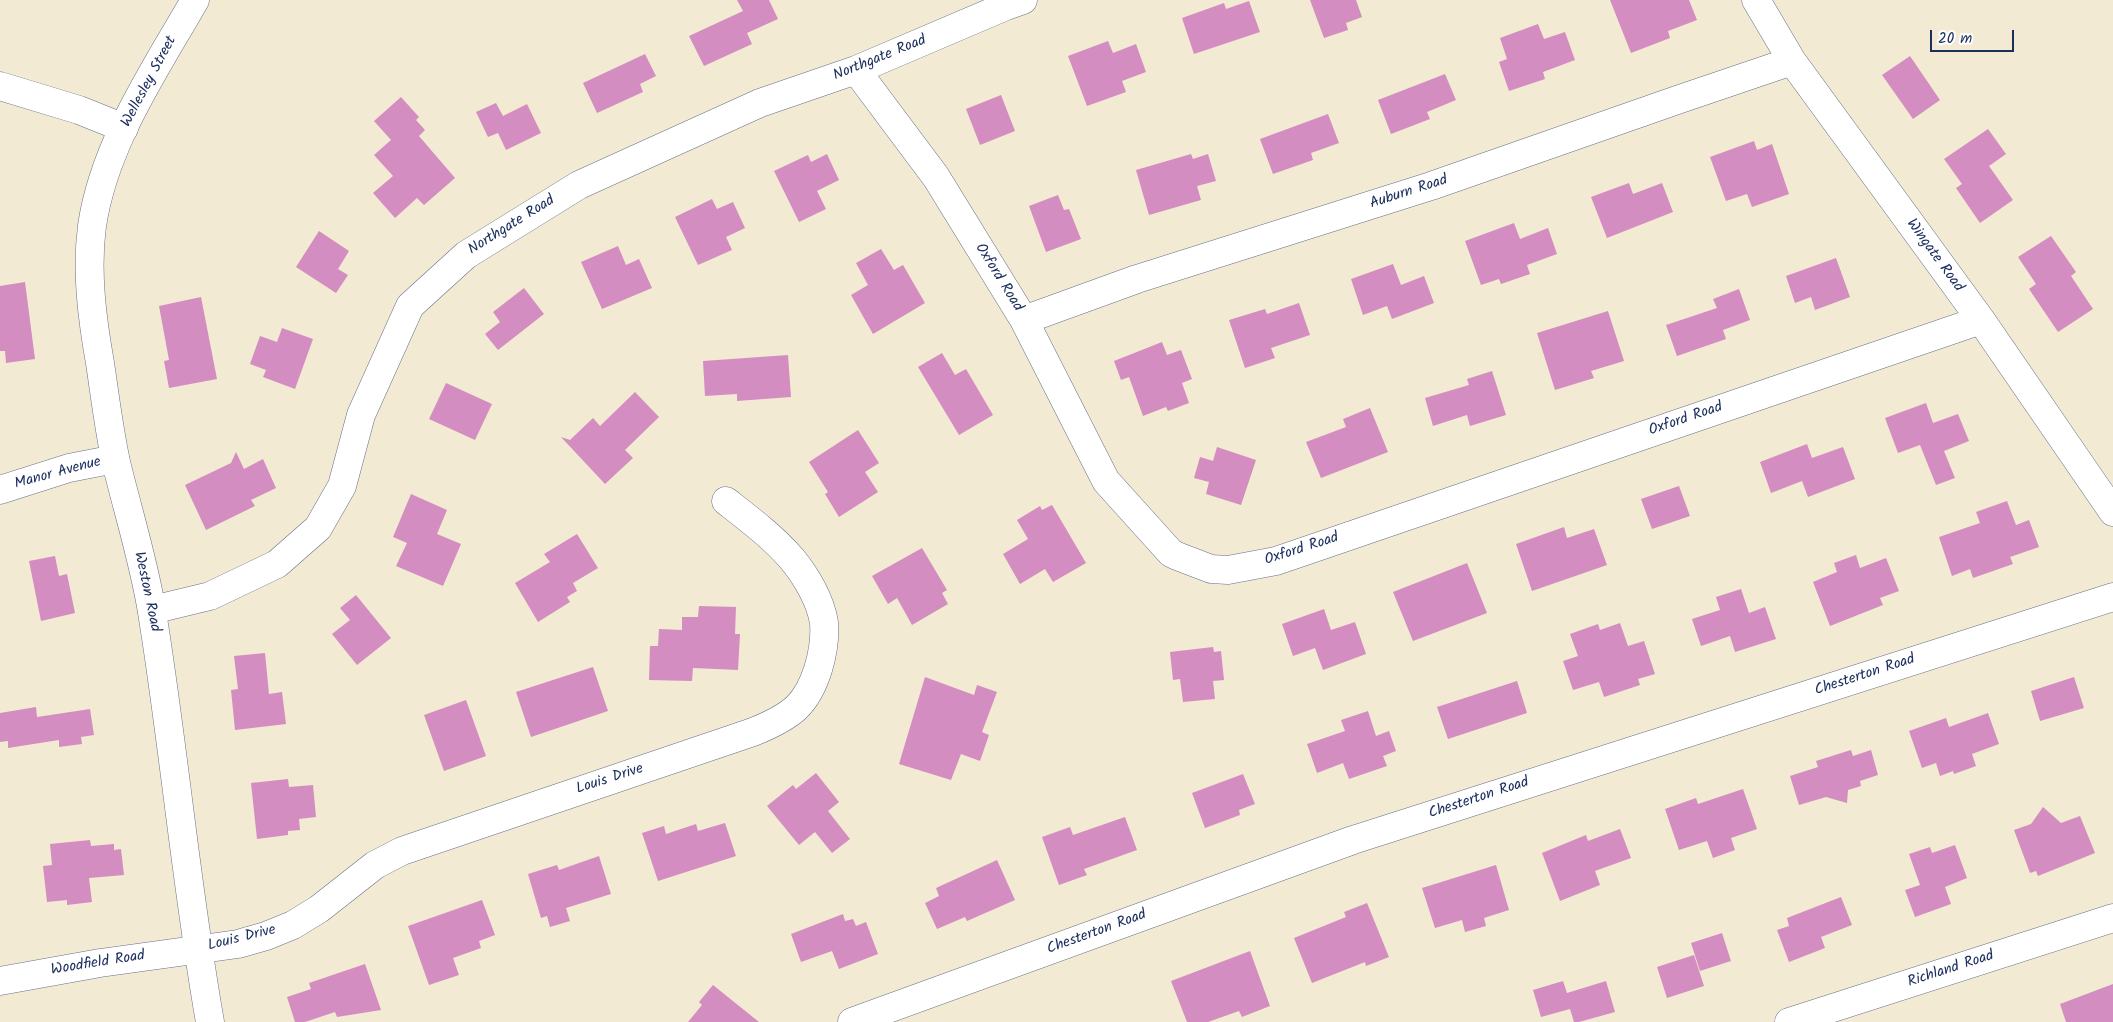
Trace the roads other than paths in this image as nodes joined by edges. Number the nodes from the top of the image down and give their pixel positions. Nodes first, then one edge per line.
1 (195, 0) edge
2 (1023, 0) edge
3 (1756, 0) edge
4 (1792, 61) junction
5 (856, 70) junction
6 (0, 86) edge
7 (124, 128) junction
8 (108, 166) joint
9 (1024, 320) junction
10 (1981, 320) junction
11 (116, 459) junction
12 (0, 490) edge
13 (726, 501) dead end
14 (2113, 512) edge
15 (2113, 596) edge
16 (152, 610) junction
17 (2113, 918) edge
18 (197, 950) junction
19 (0, 981) edge
20 (210, 1022) edge
21 (852, 1022) edge
22 (1789, 1022) edge

1 - 7 street, Wellesley Street
2 - 5 street, Northgate Road
3 - 4 street, Wingate Road
4 - 9 street, Auburn Road
4 - 10 street, Wingate Road
5 - 9 street, Oxford Road
5 - 16 street, Northgate Road
6 - 7 street
7 - 8 street, Wellesley Street
8 - 11 street, Weston Road
9 - 10 street, Oxford Road
10 - 14 street, Wingate Road
11 - 12 street, Manor Avenue
11 - 16 street, Weston Road
13 - 18 street, Louis Drive
15 - 21 street, Chesterton Road
16 - 18 street, Weston Road
17 - 22 street, Richland Road
18 - 19 street, Woodfield Road
18 - 20 street, Weston Road

